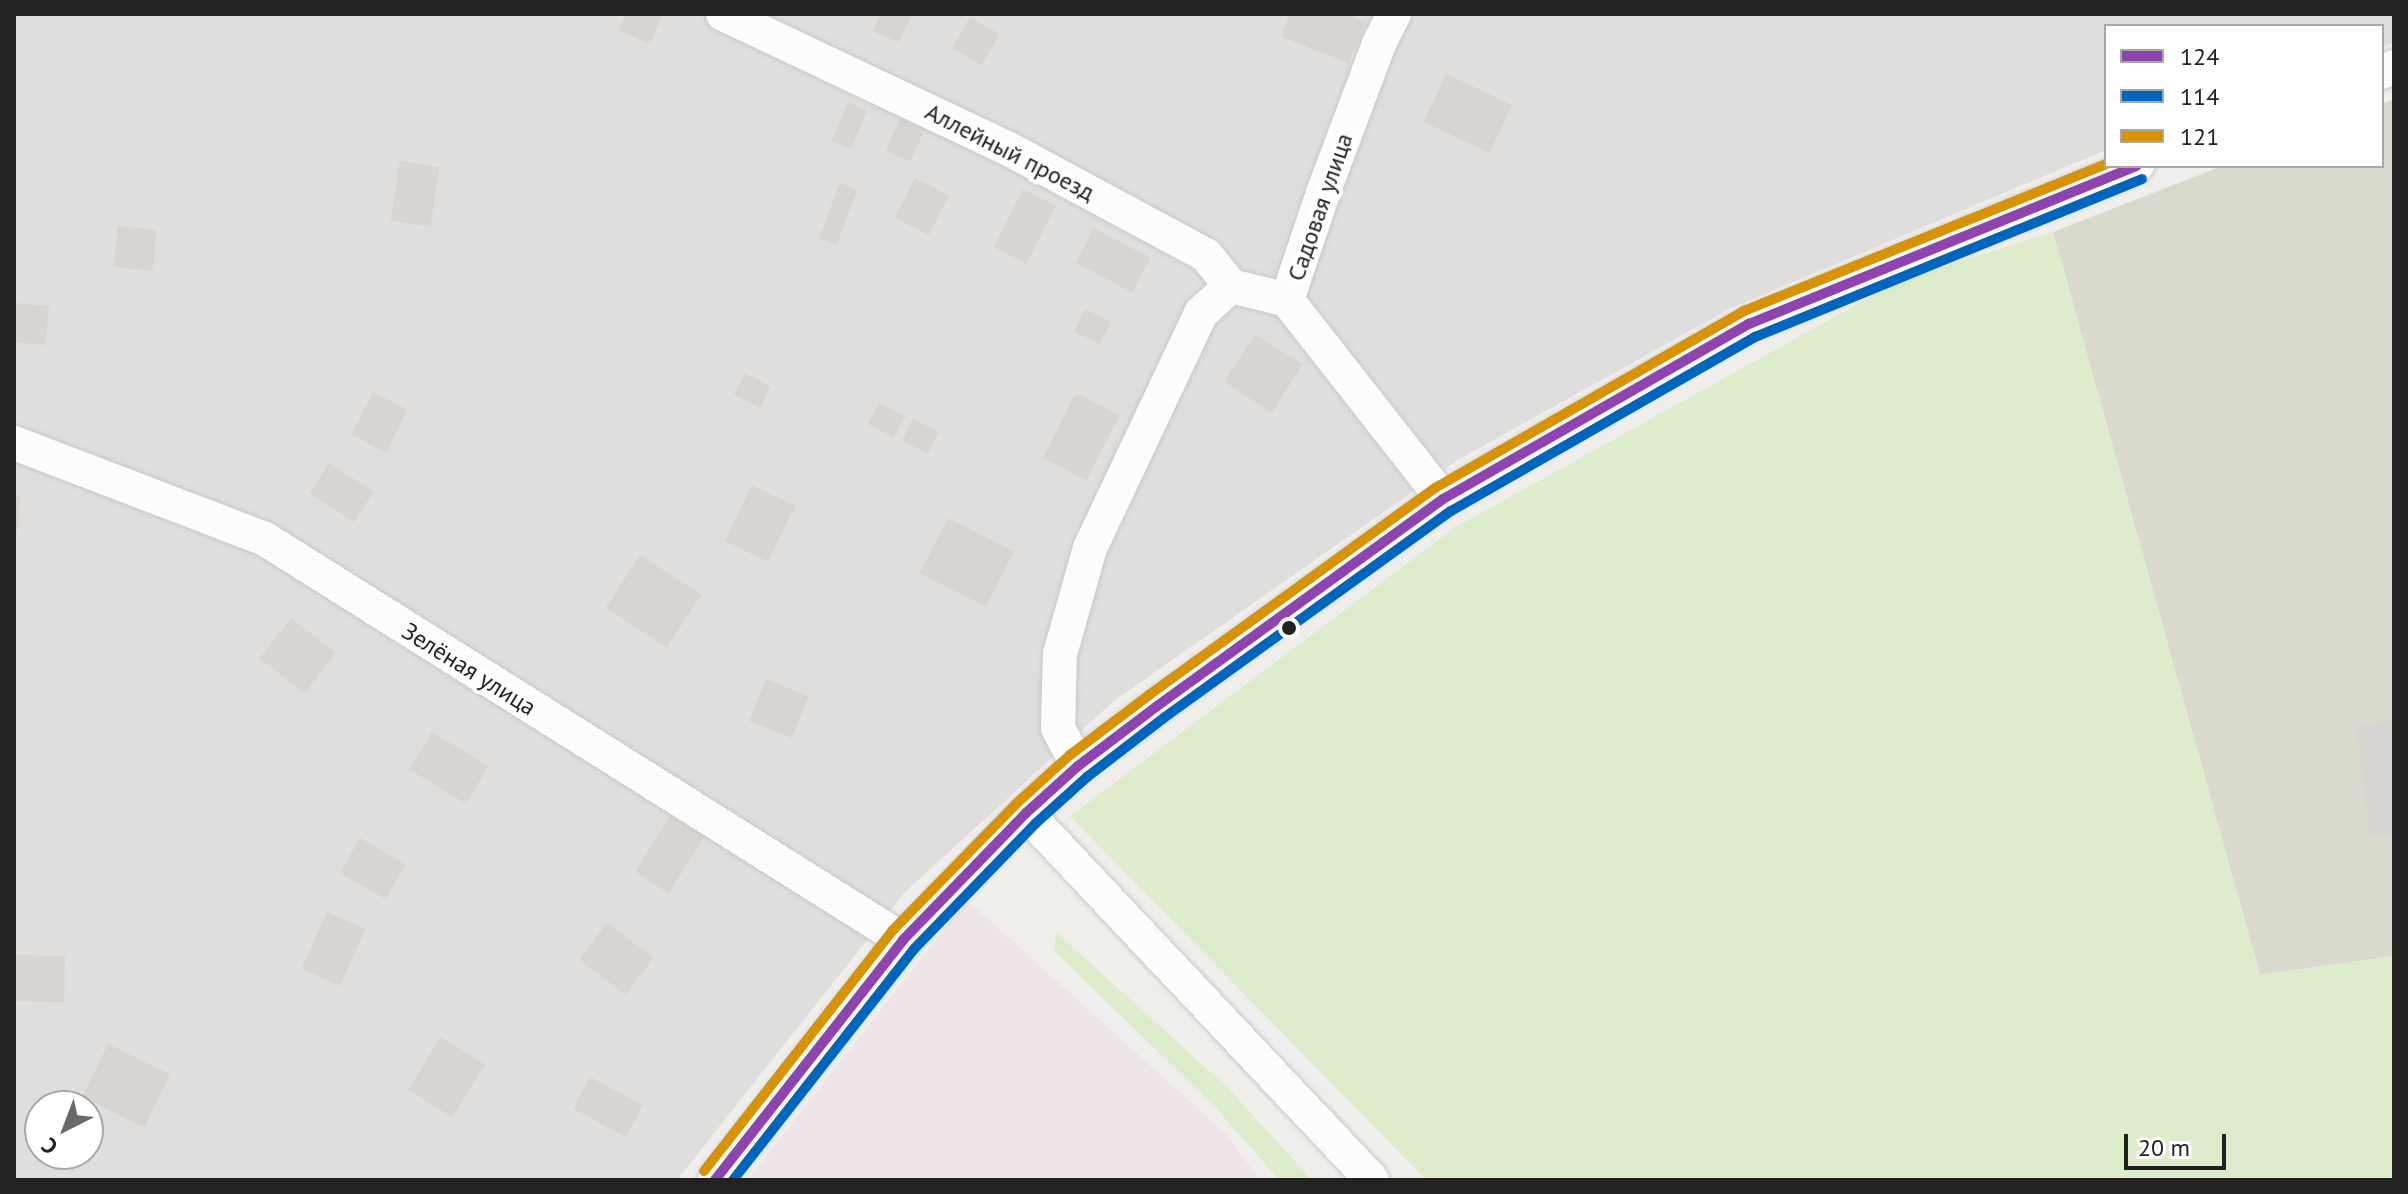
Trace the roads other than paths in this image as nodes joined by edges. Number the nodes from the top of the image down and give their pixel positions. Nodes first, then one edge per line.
1 (723, 14) edge
2 (1394, 14) edge
3 (2132, 168) edge
4 (1231, 286) junction
5 (1287, 300) junction
6 (14, 443) edge
7 (1443, 499) junction
8 (1078, 766) junction
9 (1026, 813) junction
10 (903, 940) junction
11 (715, 1180) edge
12 (1372, 1180) edge

1 - 4 street, Аллейный проезд
2 - 5 street, Садовая улица
3 - 7 street
4 - 5 street
4 - 8 street
5 - 7 street, Садовая улица
6 - 10 street, Зелёная улица
7 - 8 street
8 - 9 street
9 - 10 street
9 - 12 street
10 - 11 street

